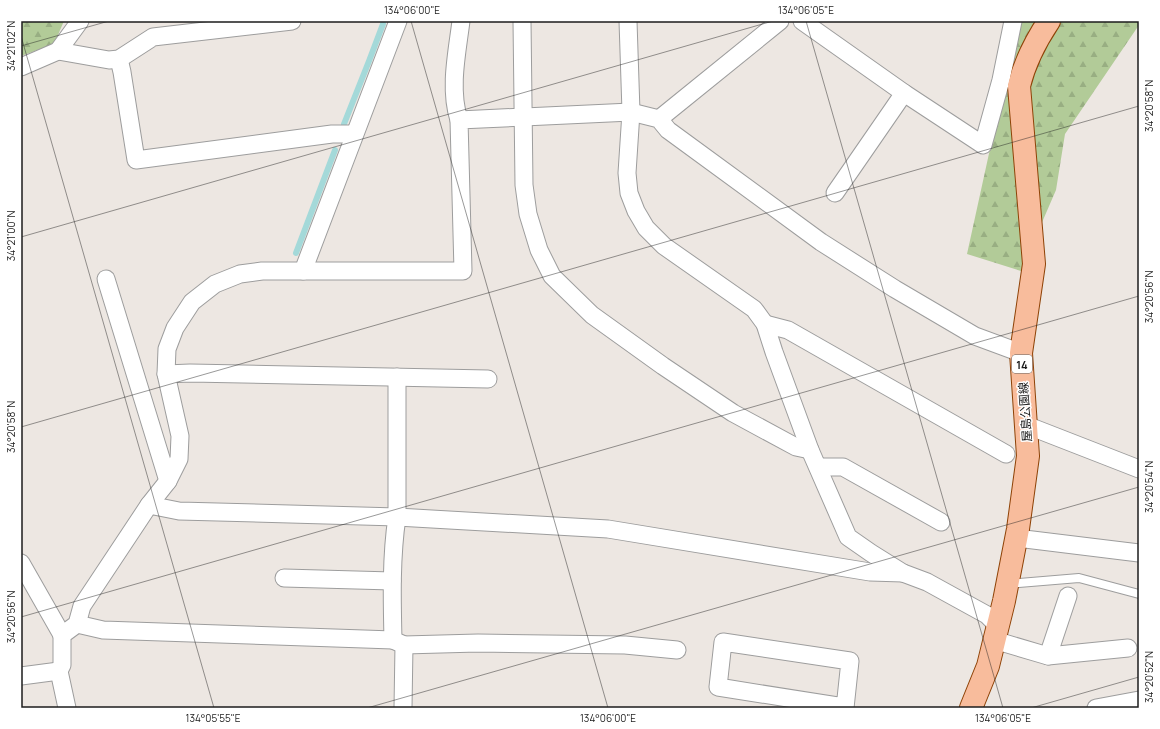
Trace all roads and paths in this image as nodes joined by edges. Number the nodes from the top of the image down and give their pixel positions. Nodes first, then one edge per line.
1 (80, 21) edge
2 (292, 21) edge
3 (398, 21) edge
4 (460, 21) edge
5 (522, 21) edge
6 (628, 21) edge
7 (780, 21) edge
8 (802, 21) edge
9 (1012, 21) edge
10 (1049, 21) edge
11 (58, 51) junction
12 (119, 60) junction
13 (21, 67) edge
14 (904, 94) junction
15 (631, 112) junction
16 (523, 117) junction
17 (459, 120) junction
18 (658, 120) junction
19 (354, 134) junction
20 (835, 193) dead end
21 (303, 271) junction
22 (106, 279) dead end
23 (765, 324) junction
24 (1021, 353) junction
25 (166, 374) junction
26 (397, 377) junction
27 (488, 379) dead end
28 (1026, 425) junction
29 (810, 450) junction
30 (1006, 454) dead end
31 (818, 467) junction
32 (1139, 469) edge
33 (168, 481) junction
34 (149, 504) junction
35 (397, 516) junction
36 (941, 522) dead end
37 (1016, 538) junction
38 (1139, 553) edge
39 (22, 568) edge
40 (903, 573) junction
41 (284, 578) dead end
42 (392, 581) junction
43 (1007, 584) junction
44 (1139, 594) edge
45 (1068, 596) dead end
46 (77, 624) junction
47 (995, 632) junction
48 (62, 635) junction
49 (398, 642) junction
50 (1128, 648) dead end
51 (677, 650) dead end
52 (1048, 656) junction
53 (59, 671) junction
54 (21, 676) edge
55 (1139, 700) edge
56 (845, 707) edge
57 (67, 708) edge
58 (403, 708) edge
59 (971, 708) edge
60 (1096, 708) edge

1 - 11 street
2 - 12 street
3 - 19 street
4 - 17 street
5 - 16 street
6 - 15 street
7 - 18 street
8 - 14 street
9 - 14 street
10 - 24 main road, 屋島公園線 / 14
11 - 12 street
11 - 13 street
12 - 19 street
14 - 20 street
15 - 16 street
15 - 18 street
15 - 23 street
16 - 17 street
16 - 29 street
17 - 21 street
18 - 24 street
19 - 21 street
21 - 25 street
22 - 33 street
23 - 29 street
23 - 30 street
24 - 28 main road, 屋島公園線 / 14
25 - 26 street
25 - 33 street
26 - 27 street
26 - 35 street
28 - 32 street
28 - 37 main road, 屋島公園線 / 14
29 - 31 street
31 - 36 street
31 - 40 street
33 - 34 street
34 - 35 street
34 - 46 street
35 - 40 street
35 - 42 street
37 - 38 street
37 - 43 main road, 屋島公園線 / 14
39 - 48 street
40 - 47 street
41 - 42 street
42 - 49 street
43 - 44 lane
43 - 47 main road, 屋島公園線 / 14
45 - 52 street
46 - 48 street
46 - 49 street
47 - 52 street
47 - 59 main road, 屋島公園線 / 14
48 - 53 street
49 - 51 street
49 - 58 street
50 - 52 street
53 - 54 street
53 - 57 street
55 - 60 street
56 - 56 street

